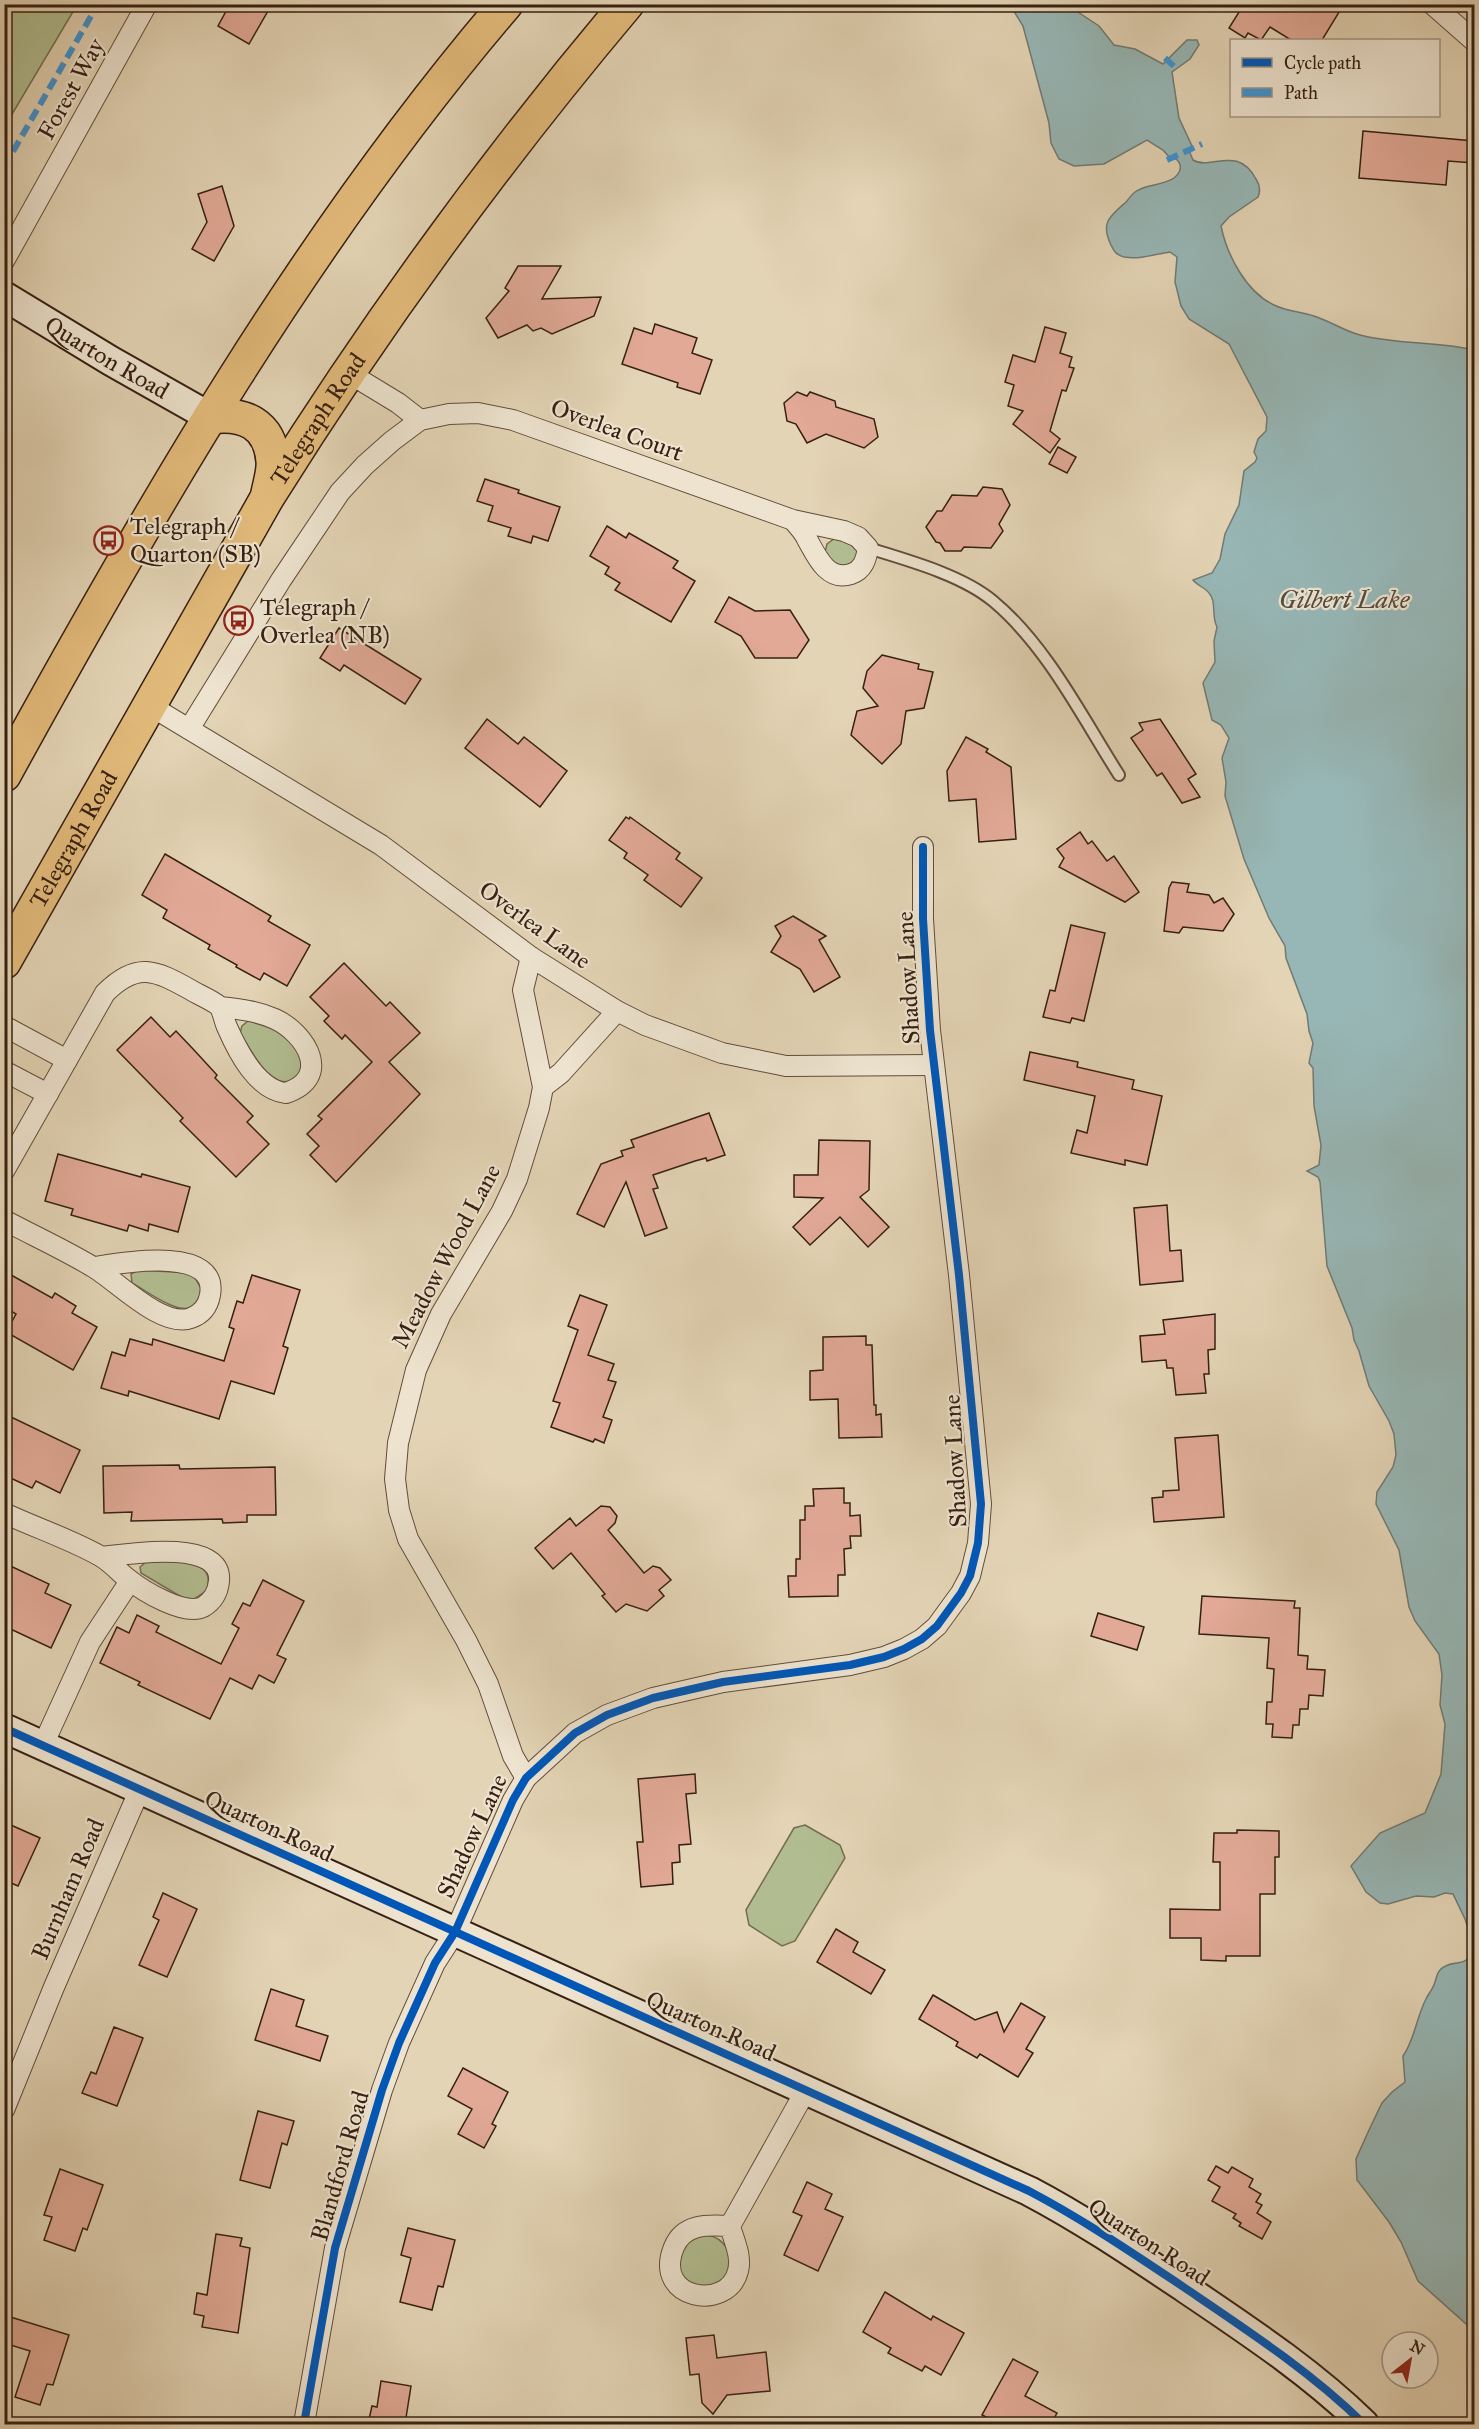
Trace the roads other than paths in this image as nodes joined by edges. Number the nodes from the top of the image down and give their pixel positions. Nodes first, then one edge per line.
1 (147, 4) edge
2 (506, 4) edge
3 (627, 4) edge
4 (1432, 4) edge
5 (1474, 41) edge
6 (4, 261) edge
7 (4, 296) edge
8 (347, 372) junction
9 (210, 417) junction
10 (420, 420) junction
11 (267, 498) junction
12 (794, 520) junction
13 (868, 548) junction
14 (149, 705) junction
15 (189, 729) junction
16 (4, 775) edge
17 (1119, 775) dead end
18 (923, 847) dead end
19 (531, 957) junction
20 (4, 962) edge
21 (220, 1007) junction
22 (617, 1011) junction
23 (4, 1026) edge
24 (67, 1060) junction
25 (933, 1065) junction
26 (4, 1071) edge
27 (543, 1087) junction
28 (48, 1094) junction
29 (4, 1171) edge
30 (4, 1220) edge
31 (95, 1268) junction
32 (4, 1513) edge
33 (102, 1557) junction
34 (130, 1581) junction
35 (4, 1728) edge
36 (43, 1745) junction
37 (526, 1778) junction
38 (140, 1789) junction
39 (455, 1932) junction
40 (806, 2090) junction
41 (4, 2110) edge
42 (730, 2226) dead end
43 (304, 2424) edge
44 (1364, 2424) edge

1 - 6 street, Forest Way
2 - 9 highway
3 - 8 highway, Telegraph Road
4 - 5 street
7 - 9 street, Quarton Road
8 - 10 street
8 - 11 highway, Telegraph Road
9 - 11 highway
9 - 16 highway
10 - 12 street, Overlea Court
10 - 15 street, Overlea Court
11 - 14 highway, Telegraph Road
12 - 13 street, Overlea Court
12 - 13 street
13 - 17 lane
14 - 15 street, Overlea Lane
14 - 20 highway, Telegraph Road
15 - 19 street, Overlea Lane
18 - 25 street, Shadow Lane
19 - 22 street, Overlea Lane
19 - 27 street, Meadow Wood Lane
21 - 21 street
21 - 24 street
22 - 25 street, Overlea Lane
22 - 27 street
23 - 24 street
24 - 28 street
25 - 37 street, Shadow Lane
26 - 28 street
27 - 37 street, Meadow Wood Lane
28 - 29 street
30 - 31 street
31 - 31 street
32 - 33 street
33 - 34 street
33 - 34 street
34 - 36 street
35 - 36 street, Quarton Road
36 - 38 street, Quarton Road
37 - 39 street, Shadow Lane
38 - 39 street, Quarton Road
38 - 41 street, Burnham Road
39 - 40 street, Quarton Road
39 - 43 street, Blandford Road
40 - 42 street
40 - 44 street, Quarton Road

